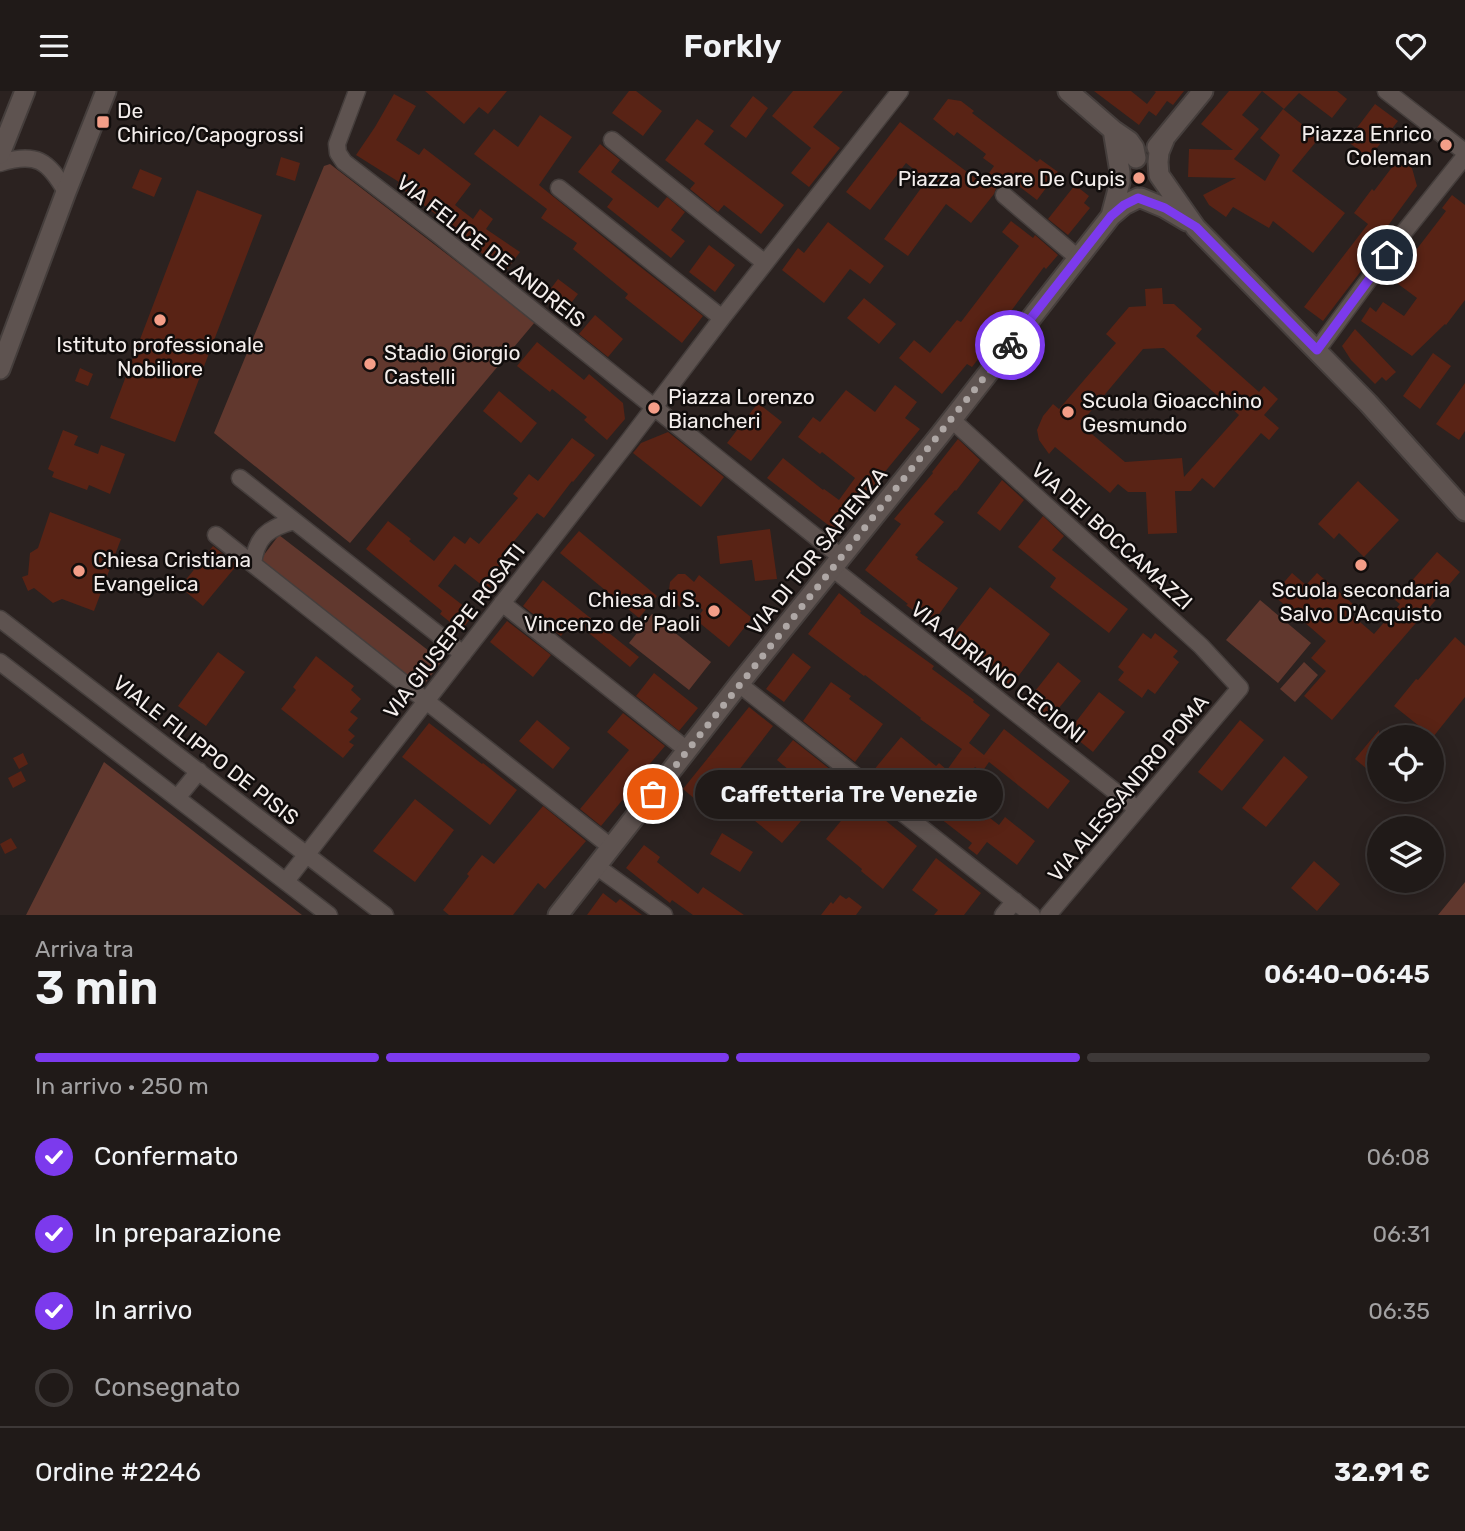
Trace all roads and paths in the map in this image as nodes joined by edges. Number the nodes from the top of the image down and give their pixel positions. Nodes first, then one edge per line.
1 (25, 91) edge
2 (106, 91) edge
3 (357, 91) edge
4 (900, 91) edge
5 (1068, 91) edge
6 (1203, 91) edge
7 (1386, 91) edge
8 (1113, 130) junction
9 (612, 140) dead end
10 (1164, 140) junction
11 (0, 153) edge
12 (1465, 154) edge
13 (1139, 158) junction
14 (0, 163) edge
15 (1159, 173) junction
16 (1120, 177) junction
17 (559, 188) dead end
18 (66, 192) junction
19 (1004, 195) dead end
20 (1140, 198) junction
21 (1111, 216) junction
22 (1196, 227) junction
23 (1078, 258) junction
24 (765, 263) junction
25 (722, 318) junction
26 (1317, 350) junction
27 (0, 369) edge
28 (654, 407) junction
29 (951, 419) junction
30 (240, 478) dead end
31 (1465, 511) edge
32 (294, 521) junction
33 (216, 535) dead end
34 (837, 563) junction
35 (253, 564) junction
36 (502, 603) junction
37 (0, 619) edge
38 (463, 654) junction
39 (0, 662) edge
40 (739, 684) junction
41 (1240, 688) joint
42 (426, 701) junction
43 (687, 750) junction
44 (199, 771) junction
45 (177, 798) junction
46 (1137, 809) junction
47 (611, 848) junction
48 (306, 854) junction
49 (596, 866) junction
50 (285, 881) junction
51 (1015, 901) junction
52 (329, 915) edge
53 (385, 915) edge
54 (558, 915) edge
55 (664, 915) edge
56 (1003, 915) edge
57 (1032, 915) edge
58 (1048, 915) edge

1 - 11 street
2 - 18 street
3 - 28 street, VIA FELICE DE ANDREIS
4 - 24 street
5 - 8 street
6 - 10 street
7 - 12 street
8 - 13 street
8 - 16 street
9 - 24 street
10 - 13 street
10 - 15 street
12 - 26 street
13 - 15 street
13 - 16 street
14 - 18 street
15 - 20 street
15 - 22 street
16 - 20 street
16 - 21 street
17 - 25 street
18 - 27 street
19 - 23 street
20 - 21 street
20 - 22 street
21 - 23 street, VIA DI TOR SAPIENZA
22 - 26 street
23 - 29 street, VIA DI TOR SAPIENZA
24 - 25 street
25 - 28 street
26 - 31 street
28 - 34 street
28 - 36 street, VIA GIUSEPPE ROSATI
29 - 34 street, VIA DI TOR SAPIENZA
29 - 41 street, VIA DEI BOCCAMAZZI
30 - 32 street
32 - 35 street
32 - 38 street
33 - 35 street
34 - 40 street, VIA DI TOR SAPIENZA
34 - 46 street, VIA ADRIANO CECIONI
35 - 42 street
36 - 38 street, VIA GIUSEPPE ROSATI
36 - 43 street
37 - 44 street, VIALE FILIPPO DE PISIS
38 - 42 street, VIA GIUSEPPE ROSATI
39 - 45 street
40 - 43 street, VIA DI TOR SAPIENZA
40 - 51 street
41 - 46 street, VIA ALESSANDRO POMA
42 - 47 street
42 - 48 street, VIA GIUSEPPE ROSATI
43 - 47 street, VIA DI TOR SAPIENZA
44 - 45 street
44 - 48 street, VIALE FILIPPO DE PISIS
45 - 50 street
46 - 58 street, VIA ALESSANDRO POMA
47 - 49 street, VIA DI TOR SAPIENZA
48 - 50 street, VIA GIUSEPPE ROSATI
48 - 53 street, VIALE FILIPPO DE PISIS
49 - 54 street, VIA DI TOR SAPIENZA
49 - 55 street
50 - 52 street
51 - 56 street
51 - 57 street

